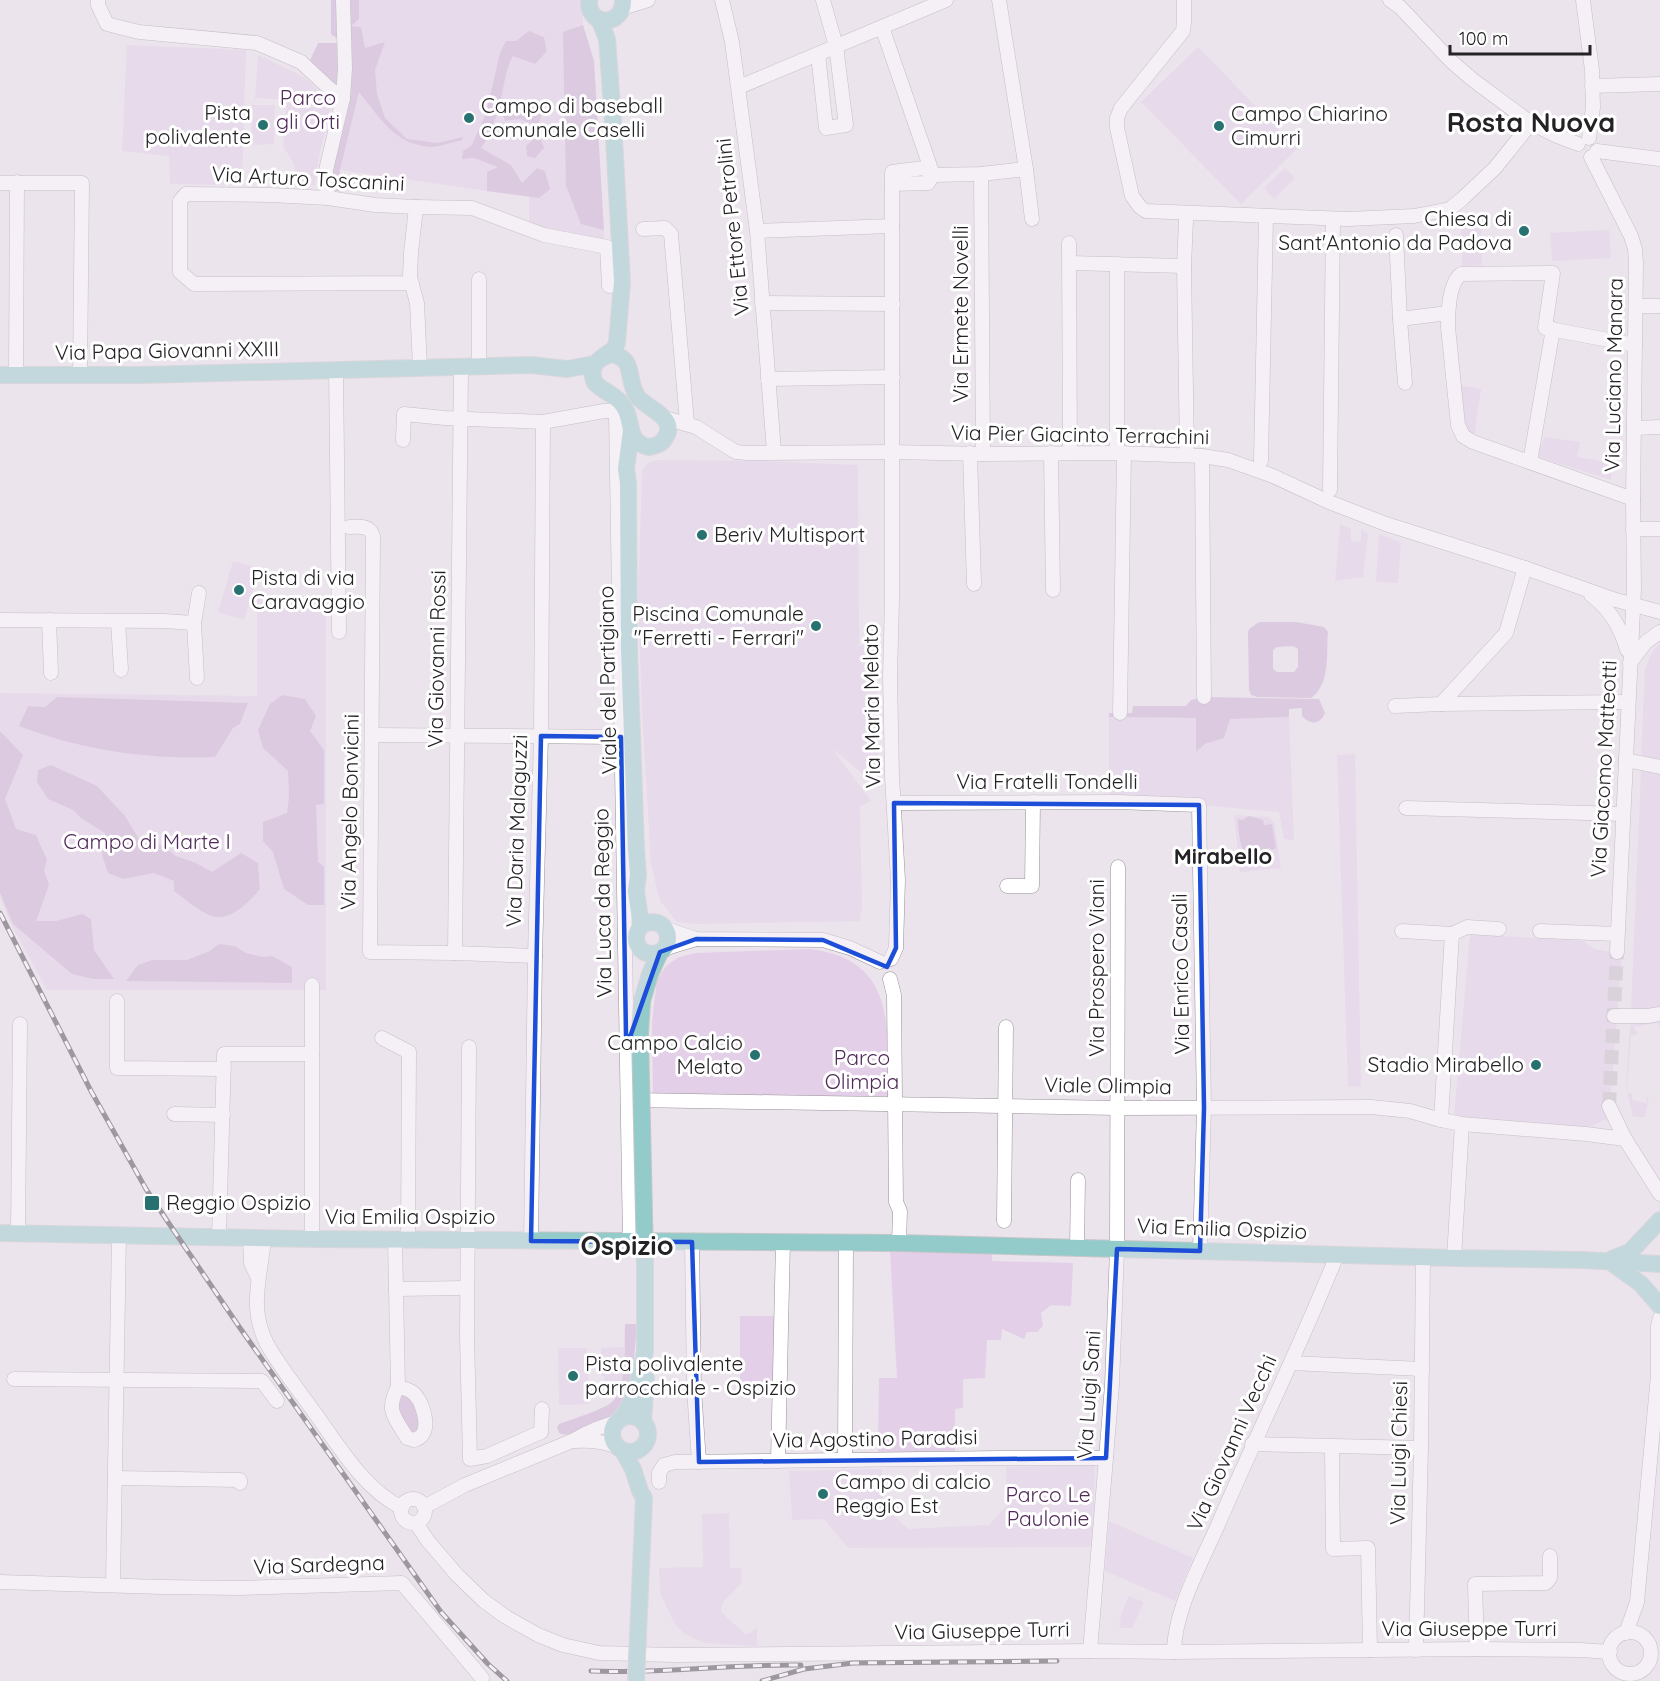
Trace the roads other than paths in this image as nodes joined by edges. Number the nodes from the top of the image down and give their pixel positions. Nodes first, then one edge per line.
1 (98, 0) edge
2 (343, 0) edge
3 (589, 0) edge
4 (722, 0) edge
5 (823, 0) edge
6 (946, 0) edge
7 (999, 0) edge
8 (1184, 0) edge
9 (1390, 0) edge
10 (1583, 0) edge
11 (626, 7) edge
12 (882, 27) junction
13 (836, 46) junction
14 (818, 54) junction
15 (1660, 84) edge
16 (1592, 86) junction
17 (739, 87) junction
18 (344, 98) junction
19 (1532, 123) junction
20 (1584, 141) junction
21 (1594, 154) junction
22 (1660, 159) edge
23 (1026, 168) junction
24 (981, 174) junction
25 (933, 175) junction
26 (17, 182) junction
27 (0, 183) edge
28 (328, 198) junction
29 (416, 207) junction
30 (1266, 217) junction
31 (1032, 219) dead end
32 (1333, 219) junction
33 (1185, 220) dead end
34 (892, 226) junction
35 (643, 229) dead end
36 (757, 231) junction
37 (1396, 235) dead end
38 (1069, 243) dead end
39 (1070, 263) junction
40 (1117, 264) junction
41 (1184, 266) junction
42 (479, 279) dead end
43 (412, 283) junction
44 (616, 284) junction
45 (762, 303) junction
46 (893, 304) junction
47 (1636, 306) junction
48 (1660, 306) edge
49 (1448, 313) junction
50 (1400, 319) junction
51 (1553, 329) junction
52 (1635, 345) junction
53 (599, 360) junction
54 (628, 363) junction
55 (479, 366) junction
56 (461, 367) junction
57 (420, 368) junction
58 (567, 369) junction
59 (336, 370) junction
60 (8, 375) edge
61 (80, 376) junction
62 (893, 377) junction
63 (768, 379) junction
64 (595, 383) junction
65 (1404, 383) dead end
66 (460, 418) junction
67 (543, 422) junction
68 (687, 423) junction
69 (624, 425) junction
70 (666, 427) junction
71 (1660, 427) edge
72 (1634, 428) junction
73 (704, 432) junction
74 (403, 440) dead end
75 (649, 447) junction
76 (774, 452) junction
77 (892, 452) junction
78 (1051, 453) junction
79 (1070, 453) junction
80 (1120, 453) junction
81 (976, 454) junction
82 (1187, 455) junction
83 (1202, 456) junction
84 (1262, 461) dead end
85 (1530, 462) junction
86 (628, 483) junction
87 (1330, 490) dead end
88 (1633, 499) junction
89 (349, 527) dead end
90 (1634, 529) junction
91 (1660, 529) edge
92 (1525, 568) junction
93 (974, 584) dead end
94 (1582, 588) junction
95 (1053, 590) dead end
96 (199, 593) dead end
97 (1633, 605) junction
98 (1660, 612) edge
99 (0, 620) edge
100 (49, 620) junction
101 (118, 621) junction
102 (194, 623) junction
103 (339, 632) dead end
104 (1660, 632) edge
105 (1630, 663) junction
106 (121, 670) dead end
107 (51, 673) dead end
108 (197, 678) dead end
109 (1204, 697) dead end
110 (1629, 702) junction
111 (1441, 704) junction
112 (1395, 706) dead end
113 (1120, 713) dead end
114 (372, 735) junction
115 (457, 736) junction
116 (541, 736) junction
117 (621, 737) junction
118 (1626, 760) junction
119 (1660, 767) edge
120 (894, 802) junction
121 (1033, 802) junction
122 (1199, 805) joint
123 (1406, 808) dead end
124 (1623, 814) junction
125 (1118, 867) dead end
126 (638, 875) junction
127 (1007, 886) dead end
128 (641, 926) junction
129 (662, 926) junction
130 (1499, 928) dead end
131 (1402, 931) dead end
132 (1540, 931) dead end
133 (1452, 934) junction
134 (1617, 934) junction
135 (696, 939) junction
136 (640, 948) junction
137 (662, 951) junction
138 (455, 952) junction
139 (1617, 952) tunnel mouth
140 (535, 956) junction
141 (886, 961) junction
142 (312, 986) dead end
143 (117, 1001) dead end
144 (642, 1001) junction
145 (1660, 1014) edge
146 (1614, 1016) dead end
147 (20, 1024) dead end
148 (1006, 1027) dead end
149 (382, 1038) dead end
150 (469, 1047) dead end
151 (312, 1054) junction
152 (224, 1069) junction
153 (627, 1100) junction
154 (896, 1104) junction
155 (1006, 1105) junction
156 (1609, 1106) tunnel mouth
157 (1118, 1108) junction
158 (1204, 1108) junction
159 (174, 1114) dead end
160 (223, 1115) junction
161 (1615, 1119) junction
162 (1441, 1120) junction
163 (1462, 1124) junction
164 (1586, 1134) junction
165 (1625, 1139) junction
166 (1078, 1180) dead end
167 (1660, 1194) edge
168 (1660, 1220) edge
169 (1004, 1221) dead end
170 (0, 1233) edge
171 (18, 1234) junction
172 (119, 1235) junction
173 (219, 1236) junction
174 (257, 1238) junction
175 (312, 1239) junction
176 (401, 1240) junction
177 (467, 1240) junction
178 (531, 1241) junction
179 (630, 1241) junction
180 (692, 1242) junction
181 (783, 1242) junction
182 (846, 1243) junction
183 (895, 1243) junction
184 (1077, 1248) junction
185 (1118, 1249) junction
186 (1200, 1251) junction
187 (1337, 1255) junction
188 (1423, 1257) junction
189 (1454, 1258) junction
190 (1609, 1261) junction
191 (1660, 1264) edge
192 (467, 1288) junction
193 (396, 1289) junction
194 (1660, 1289) edge
195 (1660, 1306) edge
196 (1660, 1318) edge
197 (645, 1352) junction
198 (1291, 1363) junction
199 (1422, 1370) junction
200 (1659, 1371) edge
201 (14, 1378) dead end
202 (116, 1381) junction
203 (398, 1388) dead end
204 (277, 1401) dead end
205 (542, 1408) dead end
206 (619, 1420) junction
207 (643, 1422) junction
208 (572, 1442) junction
209 (1252, 1444) junction
210 (1332, 1447) junction
211 (640, 1448) junction
212 (1421, 1448) junction
213 (620, 1449) junction
214 (1106, 1458) junction
215 (845, 1460) junction
216 (778, 1461) junction
217 (699, 1462) junction
218 (115, 1478) junction
219 (659, 1482) dead end
220 (240, 1483) dead end
221 (1653, 1491) edge
222 (644, 1498) junction
223 (424, 1507) junction
224 (402, 1508) junction
225 (416, 1522) junction
226 (1550, 1556) dead end
227 (0, 1582) edge
228 (113, 1585) junction
229 (1637, 1602) junction
230 (1626, 1633) junction
231 (1650, 1643) edge
232 (1477, 1649) junction
233 (1370, 1650) junction
234 (1416, 1650) junction
235 (1090, 1651) junction
236 (1174, 1652) junction
237 (1604, 1652) junction
238 (1654, 1662) edge
239 (482, 1678) dead end
240 (636, 1681) edge

1 - 18 street
2 - 18 street
3 - 11 main road
4 - 17 street, Via Ettore Petrolini
5 - 13 street
6 - 12 street
7 - 23 street
8 - 30 street
9 - 19 street
10 - 16 street
11 - 44 main road
12 - 13 street
12 - 25 street
13 - 14 street
13 - 14 street
14 - 17 street
15 - 16 street
16 - 20 street
17 - 36 street, Via Ettore Petrolini
18 - 28 street
19 - 20 street
19 - 32 street
20 - 21 street, Via Luciano Manara
21 - 22 street
21 - 47 street, Via Luciano Manara
23 - 24 street
23 - 31 street
24 - 25 street
24 - 81 street, Via Ermete Novelli
25 - 34 street, Via Maria Melato
26 - 27 street
26 - 60 street
26 - 61 street
28 - 29 street, Via Arturo Toscanini
28 - 43 street, Via Arturo Toscanini
29 - 43 street, Via Arturo Toscanini
29 - 44 street
30 - 32 street
30 - 84 street
32 - 87 street
33 - 41 street
34 - 36 street
34 - 46 street, Via Maria Melato
35 - 68 street
36 - 45 street, Via Ettore Petrolini
37 - 50 street
38 - 39 street
39 - 40 street
39 - 79 street
40 - 41 street
40 - 80 street
41 - 82 street
42 - 55 street
43 - 57 street, Via Arturo Toscanini
44 - 53 main road
44 - 54 main road
45 - 46 street
45 - 63 street, Via Ettore Petrolini
46 - 62 street, Via Maria Melato
47 - 48 street
47 - 52 street, Via Luciano Manara
49 - 50 street
49 - 51 street
49 - 85 street
50 - 65 street
51 - 52 street
51 - 85 street
52 - 72 street, Via Luciano Manara
53 - 54 main road
53 - 58 main road, Via Papa Giovanni XXIII
53 - 64 main road
54 - 70 main road
55 - 56 main road, Via Papa Giovanni XXIII
55 - 58 main road, Via Papa Giovanni XXIII
56 - 57 main road, Via Papa Giovanni XXIII
56 - 66 street, Via Giovanni Rossi
57 - 59 main road, Via Papa Giovanni XXIII
58 - 64 main road, Via Papa Giovanni XXIII
59 - 61 main road, Via Papa Giovanni XXIII
59 - 103 street
60 - 61 main road, Via Papa Giovanni XXIII
62 - 63 street
62 - 77 street, Via Maria Melato
63 - 76 street, Via Ettore Petrolini
64 - 69 main road, Viale del Partigiano
66 - 67 street
66 - 74 street
66 - 115 street, Via Giovanni Rossi
67 - 69 street
67 - 116 street, Via Daria Malaguzzi
68 - 70 street, Via Pier Giacinto Terrachini
68 - 73 street, Via Pier Giacinto Terrachini
69 - 75 main road, Viale del Partigiano
69 - 86 main road, Viale del Partigiano
69 - 117 street, Via Luca da Reggio
70 - 73 street
70 - 75 main road, Viale del Partigiano
71 - 72 street
72 - 88 street, Via Luciano Manara
73 - 76 street, Via Pier Giacinto Terrachini
75 - 86 main road, Viale del Partigiano
76 - 77 street, Via Pier Giacinto Terrachini
77 - 81 street, Via Pier Giacinto Terrachini
77 - 120 street, Via Maria Melato
78 - 79 street, Via Pier Giacinto Terrachini
78 - 81 street, Via Pier Giacinto Terrachini
78 - 95 street
79 - 80 street, Via Pier Giacinto Terrachini
80 - 82 street, Via Pier Giacinto Terrachini
80 - 113 street
81 - 93 street, Via Ermete Novelli
82 - 83 street, Via Pier Giacinto Terrachini
83 - 92 street, Via Pier Giacinto Terrachini
83 - 109 street
85 - 88 street
86 - 126 main road, Viale del Partigiano
88 - 90 street, Via Luciano Manara
89 - 114 street, Via Angelo Bonvicini
90 - 91 street
90 - 97 street, Via Luciano Manara
92 - 94 street, Via Pier Giacinto Terrachini
92 - 111 street
94 - 97 street, Via Pier Giacinto Terrachini
94 - 105 street, Via Pier Giacinto Terrachini
96 - 102 street
97 - 98 street, Via Pier Giacinto Terrachini
97 - 105 street, Via Giacomo Matteotti
99 - 100 street
100 - 101 street
100 - 107 street
101 - 102 street
101 - 106 street
102 - 108 street
104 - 105 street
105 - 110 street, Via Giacomo Matteotti
110 - 111 street
110 - 118 street, Via Giacomo Matteotti
111 - 112 street
114 - 115 street
114 - 138 street, Via Angelo Bonvicini
115 - 116 street
115 - 138 street, Via Giovanni Rossi
116 - 117 street
116 - 140 street, Via Daria Malaguzzi
117 - 153 street, Via Luca da Reggio
118 - 119 street
118 - 124 street, Via Giacomo Matteotti
120 - 121 street, Via Fratelli Tondelli
120 - 141 street, Via Maria Melato
121 - 122 street, Via Fratelli Tondelli
121 - 127 street
122 - 158 street, Via Enrico Casali
123 - 124 street
124 - 134 street, Via Giacomo Matteotti
125 - 157 street, Via Prospero Viani
126 - 128 main road, Viale del Partigiano
126 - 129 main road, Viale del Partigiano
128 - 129 main road
128 - 136 main road, Viale del Partigiano
129 - 135 street
129 - 137 main road, Viale del Partigiano
130 - 133 street
131 - 133 street
132 - 134 street
133 - 162 street
134 - 139 street, Via Giacomo Matteotti
135 - 137 street
135 - 141 street
136 - 137 main road
136 - 144 main road, Viale del Partigiano
137 - 144 main road, Viale del Partigiano
138 - 140 street, Via Angelo Bonvicini
140 - 178 street, Via Daria Malaguzzi
141 - 154 street
142 - 151 street
143 - 152 street
144 - 197 main road, Viale del Partigiano, bridge
145 - 146 street
147 - 171 street
148 - 155 street
149 - 176 street
150 - 177 street
151 - 152 street
151 - 175 street
152 - 160 street
153 - 154 street, Viale Olimpia
153 - 179 street, Via Luca da Reggio
154 - 155 street, Viale Olimpia
154 - 183 street
155 - 157 street, Viale Olimpia
155 - 169 street
156 - 161 street
157 - 158 street, Viale Olimpia
157 - 185 street, Via Prospero Viani
158 - 162 street, Viale Olimpia
158 - 186 street, Via Enrico Casali
159 - 160 street
160 - 173 street
161 - 164 street
161 - 165 street
162 - 163 street, Viale Olimpia
163 - 164 street, Viale Olimpia
163 - 189 street
164 - 165 street, Viale Olimpia
165 - 167 street
166 - 184 street
168 - 190 main road
170 - 171 main road, Via Emilia Ospizio
171 - 172 main road, Via Emilia Ospizio
172 - 173 main road, Via Emilia Ospizio
172 - 202 street
173 - 174 main road, Via Emilia Ospizio
174 - 175 main road, Via Emilia Ospizio
174 - 224 street
175 - 176 main road, Via Emilia Ospizio
176 - 177 main road, Via Emilia Ospizio
176 - 193 street
177 - 178 main road, Via Emilia Ospizio
177 - 192 street
178 - 179 main road, Via Emilia Ospizio
179 - 180 main road, Via Emilia Ospizio
180 - 181 main road, Via Emilia Ospizio
180 - 217 street
181 - 182 main road, Via Emilia Ospizio
181 - 216 street
182 - 183 main road, Via Emilia Ospizio
182 - 215 street
183 - 184 main road, Via Emilia Ospizio
184 - 185 main road, Via Emilia Ospizio
185 - 186 main road, Via Emilia Ospizio
185 - 214 street, Via Luigi Sani
186 - 187 main road, Via Emilia Ospizio
187 - 188 main road, Via Emilia Ospizio
187 - 198 street, Via Giovanni Vecchi
188 - 189 main road, Via Emilia Ospizio
188 - 199 street, Via Luigi Chiesi
189 - 190 main road, Via Emilia Ospizio
190 - 191 main road, Via Emilia Ospizio
190 - 195 main road
192 - 193 street
192 - 205 street
193 - 203 street
194 - 195 main road
196 - 200 street
197 - 206 main road, Viale del Partigiano
197 - 207 main road, Viale del Partigiano
198 - 199 street
198 - 209 street, Via Giovanni Vecchi
199 - 212 street, Via Luigi Chiesi
200 - 221 street
201 - 202 street
202 - 204 street
202 - 218 street
206 - 207 main road
206 - 208 street
206 - 213 main road, Viale del Partigiano
207 - 211 main road, Viale del Partigiano
208 - 213 street
208 - 223 street
209 - 210 street
209 - 236 street, Via Giovanni Vecchi
210 - 212 street
210 - 233 street
211 - 213 main road
211 - 222 main road, Viale del Partigiano
212 - 234 street, Via Luigi Chiesi
213 - 222 main road, Viale del Partigiano
214 - 215 street, Via Agostino Paradisi
214 - 235 street, Via Luigi Sani
215 - 216 street, Via Agostino Paradisi
216 - 217 street, Via Agostino Paradisi
217 - 219 street, Via Agostino Paradisi
218 - 220 street
218 - 228 street
221 - 229 street
222 - 240 main road, Viale del Partigiano, bridge
223 - 224 street
223 - 225 street
224 - 225 street
225 - 235 street, Via Giuseppe Turri
226 - 232 street
227 - 228 street
228 - 239 street, Via Sardegna
229 - 230 street
229 - 231 street
230 - 231 street
230 - 237 street
231 - 238 street
232 - 234 street, Via Giuseppe Turri
232 - 237 street, Via Giuseppe Turri
233 - 234 street, Via Giuseppe Turri
233 - 236 street, Via Giuseppe Turri
235 - 236 street, Via Giuseppe Turri
237 - 238 street

